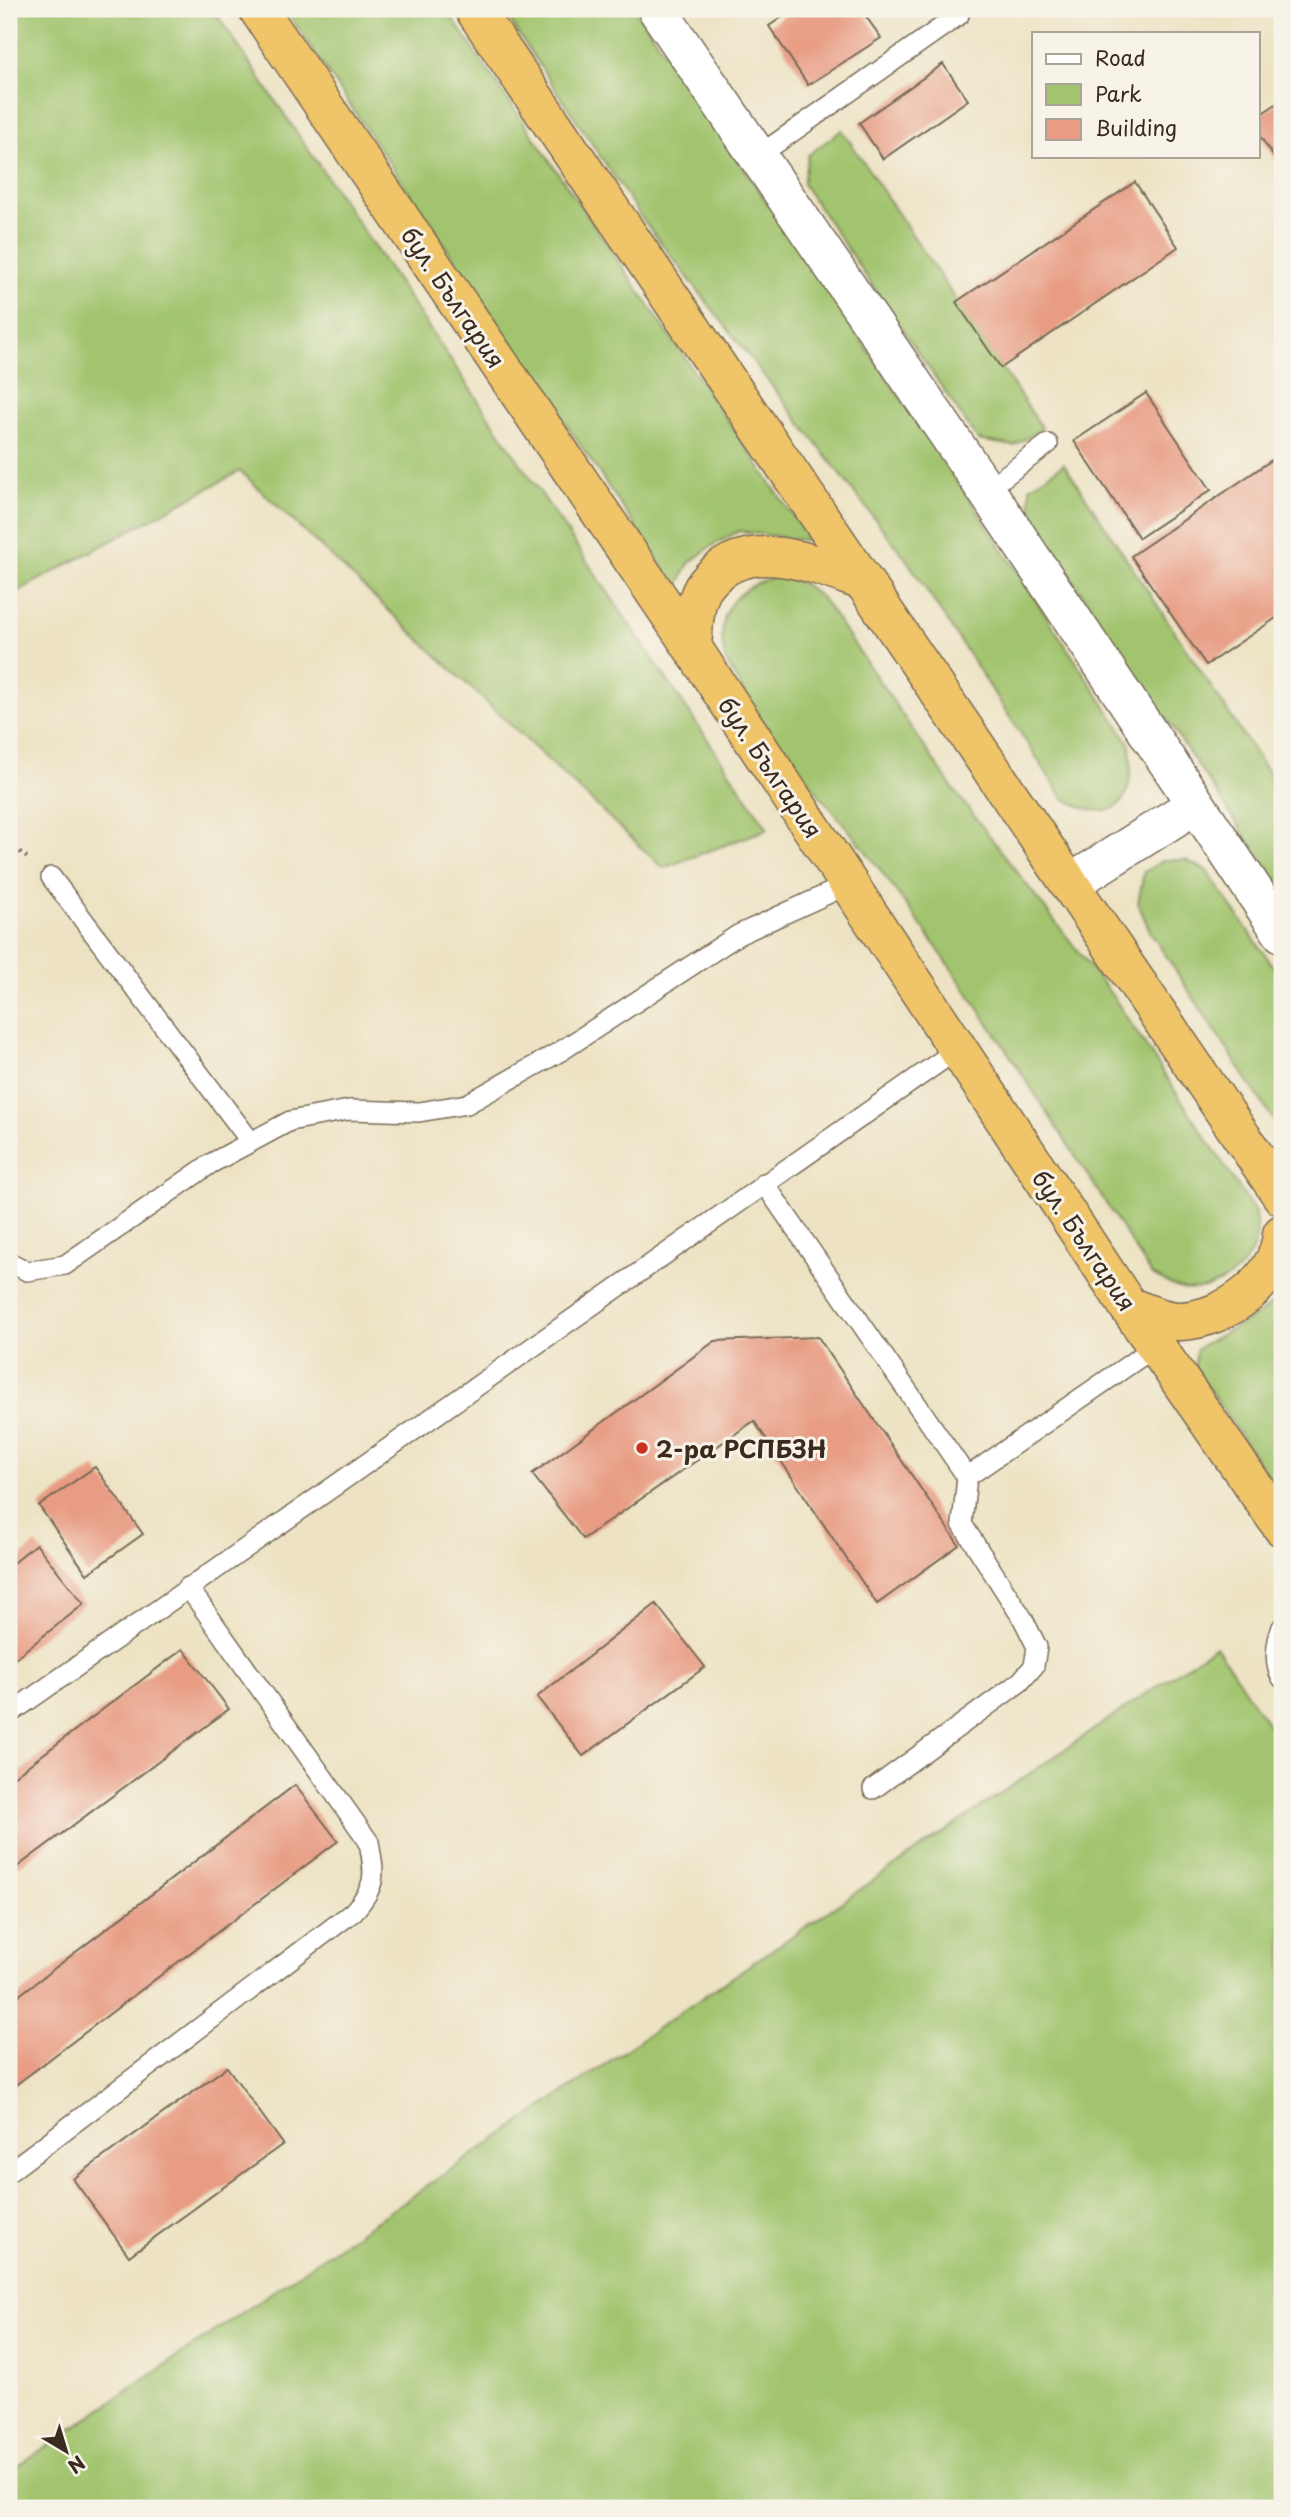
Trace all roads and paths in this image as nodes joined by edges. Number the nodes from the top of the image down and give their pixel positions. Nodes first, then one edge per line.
1 (258, 9) edge
2 (474, 9) edge
3 (657, 9) edge
4 (959, 15) dead end
5 (758, 156) junction
6 (1048, 444) dead end
7 (986, 490) junction
8 (863, 581) junction
9 (692, 647) junction
10 (1195, 805) junction
11 (51, 877) dead end
12 (1072, 883) junction
13 (849, 884) junction
14 (1282, 933) edge
15 (958, 1049) junction
16 (251, 1142) junction
17 (764, 1184) junction
18 (1282, 1196) edge
19 (1282, 1234) edge
20 (9, 1262) edge
21 (1128, 1306) junction
22 (1156, 1346) junction
23 (967, 1477) junction
24 (1282, 1527) edge
25 (188, 1587) junction
26 (1282, 1627) edge
27 (1282, 1678) edge
28 (9, 1714) edge
29 (873, 1788) dead end
30 (9, 2172) edge

1 - 9 highway, бул. България
2 - 8 highway
3 - 5 street
4 - 5 lane
5 - 7 street
6 - 7 lane
7 - 10 street
8 - 9 highway
8 - 12 highway
9 - 13 highway, бул. България
10 - 12 street
10 - 14 street
11 - 16 lane
12 - 18 highway
13 - 15 highway, бул. България
13 - 16 lane
15 - 17 lane
15 - 21 highway, бул. България
16 - 20 lane
17 - 23 lane
17 - 25 lane
19 - 21 highway
21 - 22 highway, бул. България
22 - 23 lane
22 - 24 highway, бул. България
23 - 29 lane
25 - 28 lane
25 - 30 lane
26 - 27 lane

